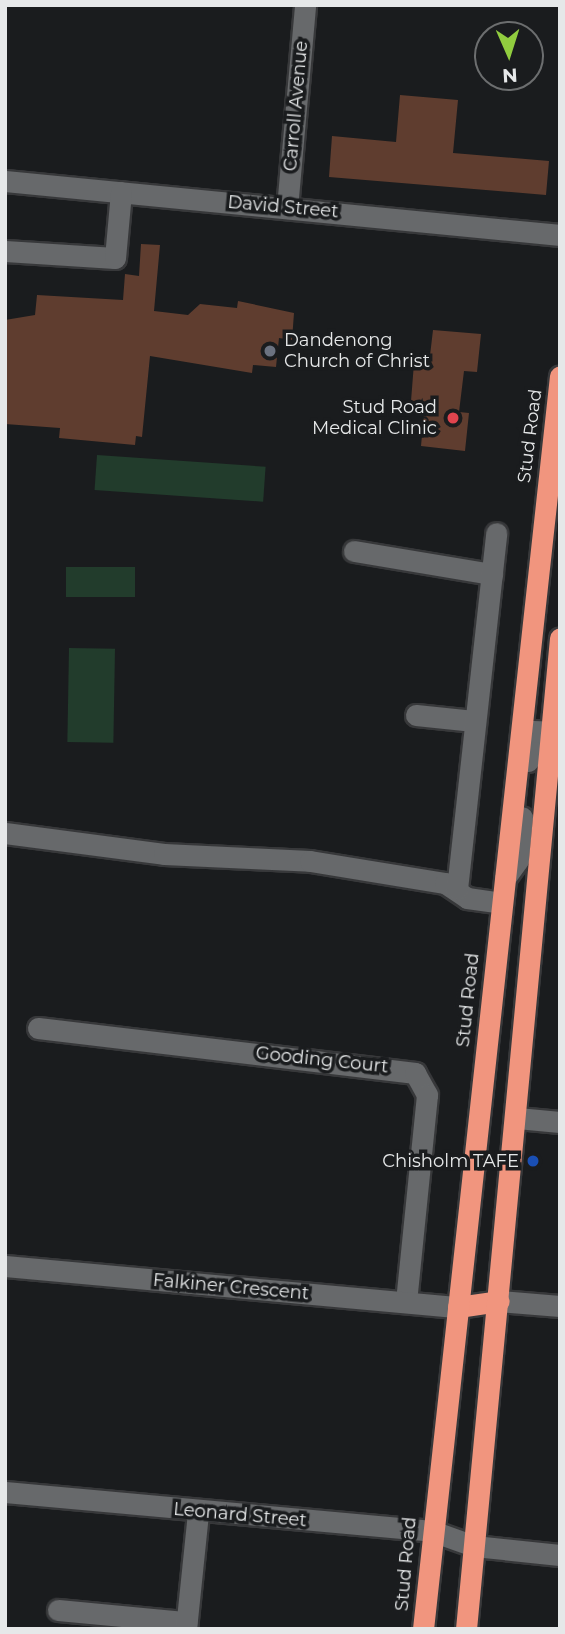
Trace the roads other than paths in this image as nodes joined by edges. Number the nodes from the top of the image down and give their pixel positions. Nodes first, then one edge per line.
1 (305, 5) edge
2 (5, 181) edge
3 (121, 192) junction
4 (287, 208) junction
5 (560, 234) edge
6 (5, 251) edge
7 (560, 376) edge
8 (496, 533) dead end
9 (354, 551) dead end
10 (492, 574) junction
11 (560, 638) edge
12 (416, 715) dead end
13 (474, 721) junction
14 (555, 731) edge
15 (5, 833) edge
16 (505, 878) junction
17 (457, 889) junction
18 (502, 903) junction
19 (38, 1028) dead end
20 (516, 1118) junction
21 (560, 1122) edge
22 (5, 1266) edge
23 (499, 1301) junction
24 (406, 1302) junction
25 (560, 1306) edge
26 (457, 1307) junction
27 (5, 1492) edge
28 (198, 1512) junction
29 (432, 1531) junction
30 (474, 1546) junction
31 (560, 1555) edge
32 (58, 1610) dead end
33 (186, 1625) edge
34 (423, 1629) edge
35 (466, 1629) edge

1 - 4 street, Carroll Avenue
2 - 3 street, David Street
3 - 4 street, David Street
3 - 6 street
4 - 5 street, David Street
7 - 16 highway, Stud Road
8 - 10 street
9 - 10 street
10 - 13 street
11 - 14 highway
12 - 13 street
13 - 17 street
14 - 16 street
14 - 20 highway
15 - 17 street
16 - 18 highway, Stud Road
17 - 18 street
18 - 26 highway, Stud Road
19 - 24 street, Gooding Court
20 - 21 street
20 - 23 highway
22 - 24 street, Falkiner Crescent
23 - 25 street
23 - 26 highway
23 - 30 highway
24 - 26 street, Falkiner Crescent
26 - 29 highway, Stud Road
27 - 28 street, Leonard Street
28 - 29 street, Leonard Street
28 - 33 street
29 - 30 street, Leonard Street
29 - 34 highway, Stud Road
30 - 31 street, Leonard Street
30 - 35 highway
32 - 33 street

